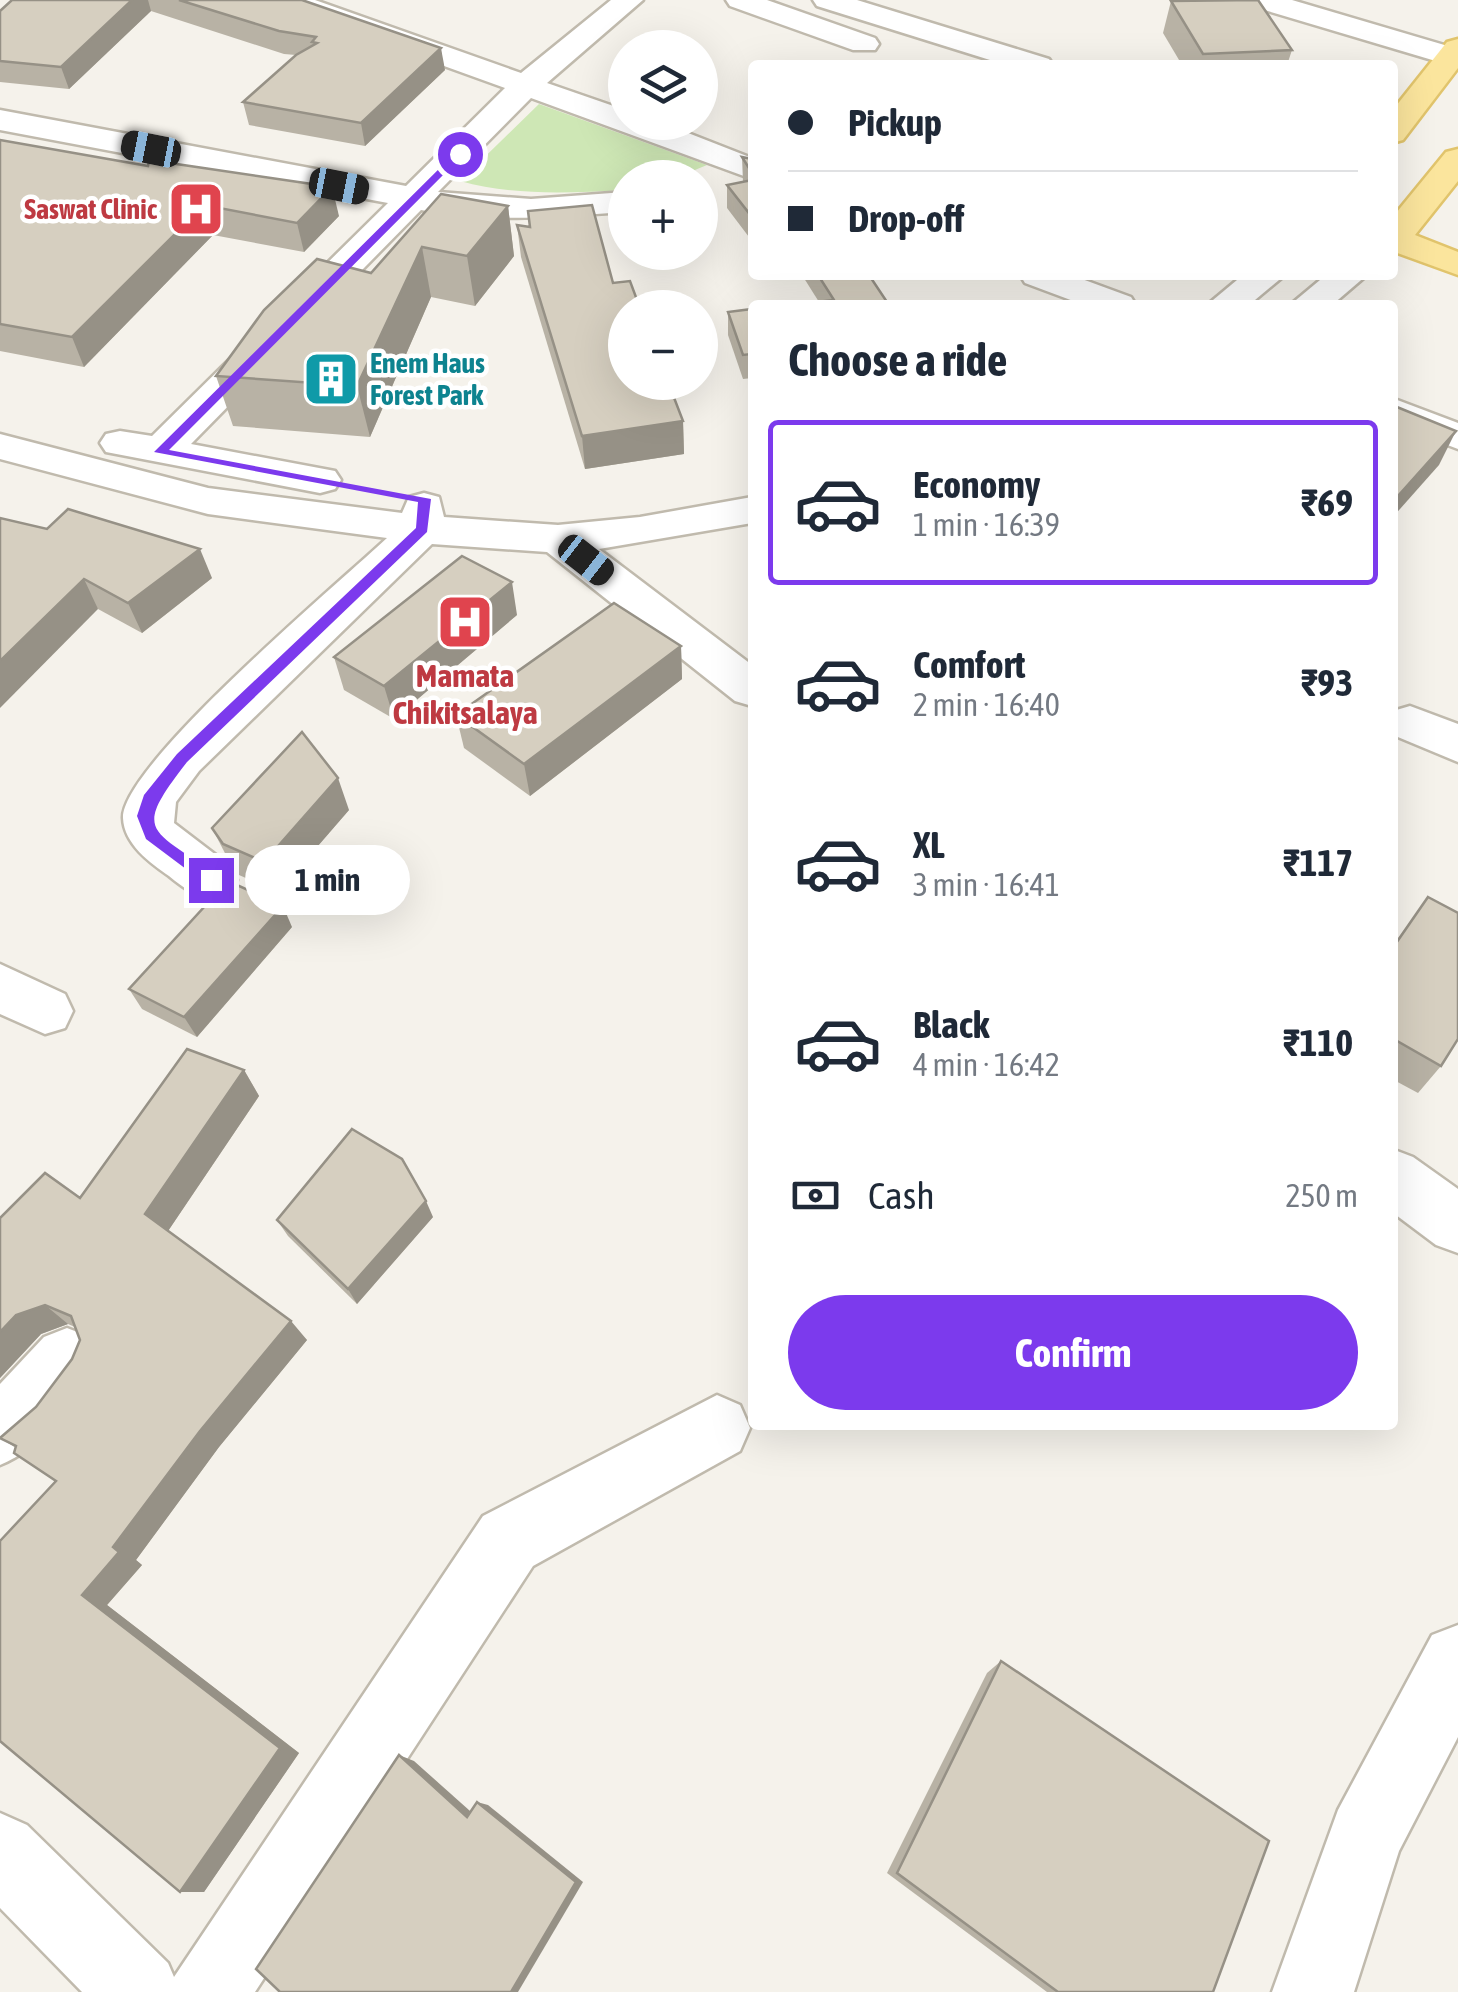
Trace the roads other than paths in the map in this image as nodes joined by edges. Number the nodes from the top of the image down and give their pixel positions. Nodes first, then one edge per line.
1 (288, 0) edge
2 (629, 0) edge
3 (740, 0) edge
4 (827, 0) edge
5 (1261, 0) edge
6 (1399, 12) dead end
7 (1376, 34) junction
8 (887, 52) dead end
9 (1454, 52) edge
10 (1022, 60) edge
11 (527, 84) junction
12 (608, 115) edge
13 (0, 120) edge
14 (1398, 126) edge
15 (675, 140) edge
16 (1458, 160) edge
17 (745, 166) edge
18 (718, 177) edge
19 (1398, 181) edge
20 (1432, 191) junction
21 (414, 201) junction
22 (608, 203) edge
23 (1398, 234) edge
24 (1398, 242) edge
25 (1458, 264) edge
26 (1051, 280) edge
27 (1105, 300) edge
28 (1398, 412) edge
29 (0, 415) edge
30 (1458, 437) edge
31 (0, 446) edge
32 (160, 452) junction
33 (748, 486) edge
34 (748, 511) edge
35 (423, 514) junction
36 (558, 539) junction
37 (748, 687) edge
38 (1410, 723) dead end
39 (1458, 744) edge
40 (211, 880) dead end
41 (1398, 1180) edge
42 (1458, 1225) edge
43 (67, 1360) edge
44 (717, 1428) dead end
45 (0, 1432) edge
46 (1458, 1661) edge
47 (0, 1852) edge
48 (139, 1992) edge
49 (208, 1992) edge
50 (1313, 1992) edge

1 - 11 street
2 - 11 street
3 - 8 street
4 - 10 street
5 - 7 street
6 - 7 street
7 - 9 street
9 - 14 main road
11 - 12 street
11 - 21 street
13 - 21 street
15 - 17 street
16 - 20 main road
17 - 18 street
19 - 20 main road
20 - 23 main road
21 - 22 street
21 - 32 street
24 - 25 main road
26 - 27 street
28 - 30 street
29 - 32 street
31 - 35 street
32 - 35 street
33 - 35 street
34 - 36 street
35 - 36 street
35 - 40 street
36 - 37 street
38 - 39 street
41 - 42 street
43 - 45 street
44 - 49 street
46 - 50 street
47 - 48 street

